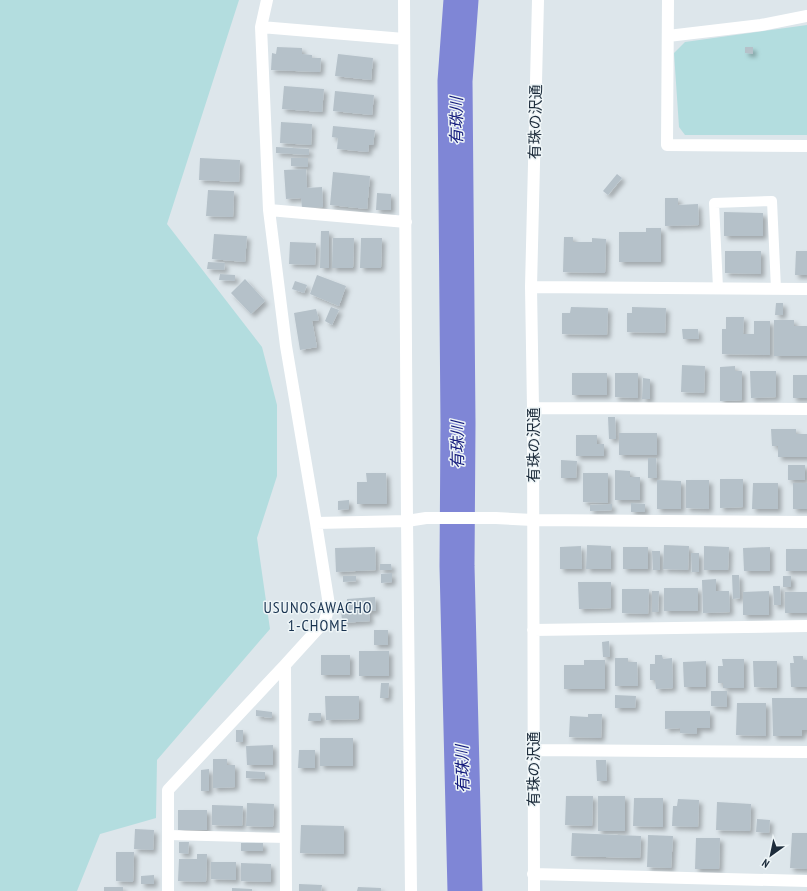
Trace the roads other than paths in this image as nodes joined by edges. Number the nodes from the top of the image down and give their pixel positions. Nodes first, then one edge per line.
1 (267, 0) edge
2 (404, 0) edge
3 (538, 0) edge
4 (668, 0) edge
5 (807, 16) edge
6 (262, 27) junction
7 (668, 36) junction
8 (404, 39) junction
9 (807, 146) edge
10 (269, 210) junction
11 (406, 222) junction
12 (531, 287) junction
13 (718, 288) junction
14 (776, 289) junction
15 (807, 289) edge
16 (533, 408) junction
17 (807, 409) edge
18 (533, 520) junction
19 (407, 521) junction
20 (316, 522) junction
21 (807, 522) edge
22 (807, 626) edge
23 (533, 630) junction
24 (286, 665) junction
25 (533, 750) junction
26 (807, 752) edge
27 (168, 835) junction
28 (286, 838) junction
29 (533, 874) junction
30 (807, 882) edge
31 (168, 891) edge
32 (286, 891) edge
33 (411, 891) edge
34 (534, 891) edge

1 - 6 street
2 - 8 street
3 - 12 street, 有珠の沢通
4 - 7 street
5 - 7 street
6 - 8 street
6 - 10 street
7 - 9 street
8 - 11 street
10 - 11 street
10 - 20 street
11 - 19 street
12 - 13 street
12 - 16 street, 有珠の沢通
13 - 14 street
13 - 14 lane
14 - 15 street
16 - 17 street
16 - 18 street, 有珠の沢通
18 - 19 street
18 - 21 street
18 - 23 street, 有珠の沢通
19 - 20 street
19 - 33 street
20 - 24 street
22 - 23 street
23 - 25 street, 有珠の沢通
24 - 27 street
24 - 28 street
25 - 26 street
25 - 29 street, 有珠の沢通
27 - 28 lane
27 - 31 street
28 - 32 street
29 - 30 street
29 - 34 street, 有珠の沢通

